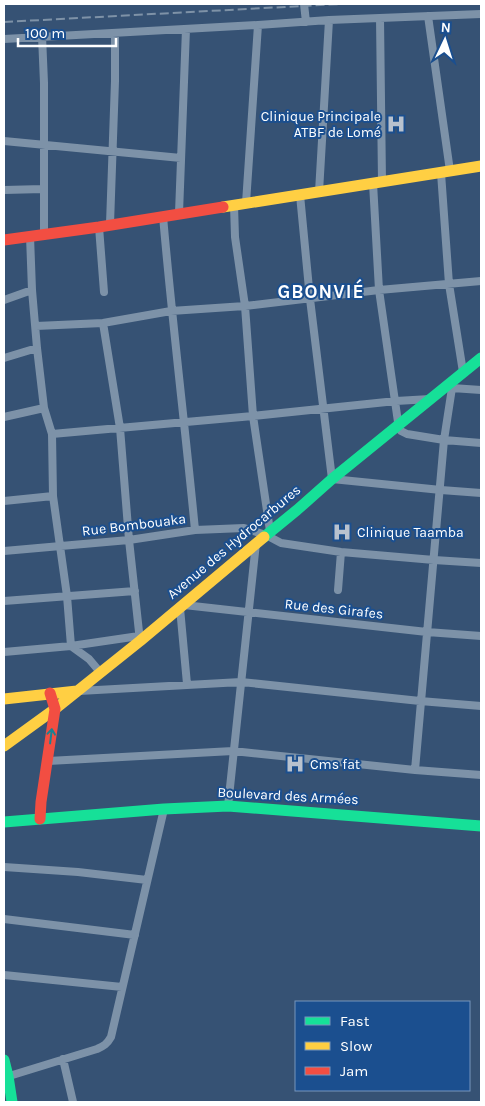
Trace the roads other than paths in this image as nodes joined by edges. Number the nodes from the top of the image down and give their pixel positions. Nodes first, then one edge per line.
1 (304, 4) edge
2 (481, 14) edge
3 (428, 16) junction
4 (380, 18) junction
5 (329, 20) junction
6 (306, 22) junction
7 (258, 25) junction
8 (186, 29) junction
9 (115, 33) junction
10 (42, 36) junction
11 (4, 39) edge
12 (4, 141) edge
13 (44, 145) junction
14 (113, 151) junction
15 (181, 158) junction
16 (481, 166) edge
17 (446, 172) junction
18 (377, 182) junction
19 (43, 189) junction
20 (4, 190) edge
21 (319, 192) junction
22 (300, 195) junction
23 (246, 203) junction
24 (234, 205) junction
25 (179, 214) junction
26 (163, 216) junction
27 (104, 226) junction
28 (44, 234) junction
29 (30, 236) junction
30 (4, 240) edge
31 (481, 281) edge
32 (449, 284) junction
33 (32, 290) junction
34 (379, 290) junction
35 (104, 292) dead end
36 (310, 299) junction
37 (4, 300) edge
38 (245, 306) junction
39 (172, 311) junction
40 (103, 323) junction
41 (36, 326) junction
42 (37, 348) junction
43 (4, 358) edge
44 (481, 358) edge
45 (463, 372) junction
46 (450, 387) junction
47 (481, 390) edge
48 (431, 399) junction
49 (396, 401) junction
50 (44, 408) junction
51 (323, 409) junction
52 (253, 416) junction
53 (4, 417) edge
54 (185, 422) junction
55 (398, 426) junction
56 (120, 428) junction
57 (52, 434) junction
58 (444, 440) junction
59 (481, 443) edge
60 (332, 478) junction
61 (440, 490) junction
62 (481, 493) edge
63 (53, 496) junction
64 (4, 501) edge
65 (196, 530) junction
66 (268, 533) junction
67 (129, 540) junction
68 (256, 543) junction
69 (59, 546) junction
70 (4, 551) edge
71 (341, 552) junction
72 (434, 560) junction
73 (481, 563) edge
74 (338, 590) dead end
75 (135, 591) junction
76 (67, 596) junction
77 (4, 601) edge
78 (182, 606) junction
79 (248, 612) junction
80 (427, 632) junction
81 (481, 636) edge
82 (139, 639) junction
83 (71, 646) junction
84 (4, 652) edge
85 (100, 672) junction
86 (241, 682) junction
87 (187, 684) junction
88 (77, 691) junction
89 (50, 693) junction
90 (4, 699) edge
91 (420, 701) junction
92 (481, 706) edge
93 (55, 709) junction
94 (4, 746) edge
95 (234, 751) junction
96 (48, 761) junction
97 (415, 770) junction
98 (481, 775) edge
99 (228, 806) junction
100 (164, 809) junction
101 (40, 819) junction
102 (4, 822) edge
103 (481, 826) edge
104 (4, 867) edge
105 (148, 880) junction
106 (4, 919) edge
107 (135, 935) junction
108 (4, 975) edge
109 (122, 987) junction
110 (63, 1059) junction
111 (4, 1060) edge
112 (6, 1077) edge
113 (12, 1102) edge
114 (73, 1102) edge

1 - 6 street
2 - 3 street
3 - 4 street
3 - 17 street
4 - 5 street
4 - 18 street
5 - 6 street
5 - 21 street
6 - 7 street
7 - 8 street
7 - 23 street
8 - 9 street
8 - 15 street
9 - 10 street
9 - 14 street
10 - 11 street
10 - 13 street
12 - 13 street
13 - 14 street
13 - 19 street
14 - 15 street
14 - 27 street
15 - 25 street
16 - 17 street
17 - 18 street
17 - 32 street
18 - 21 street
18 - 34 street
19 - 20 street
19 - 28 street
21 - 22 street
22 - 23 street
22 - 36 street
23 - 24 street
24 - 25 street
24 - 38 street
25 - 26 street
26 - 27 street
26 - 39 street
27 - 28 street
27 - 35 street
28 - 29 street
29 - 30 street
29 - 33 street
31 - 32 street
32 - 34 street
32 - 45 street
33 - 37 street
33 - 41 street
34 - 36 street
34 - 49 street
36 - 38 street
36 - 51 street
38 - 39 street
38 - 52 street
39 - 40 street
39 - 54 street
40 - 41 street
40 - 56 street
41 - 42 street
42 - 43 street
42 - 50 street
44 - 45 street, Avenue des Hydrocarbures
45 - 46 street, Avenue des Hydrocarbures
46 - 47 street
46 - 48 street, Avenue des Hydrocarbures
46 - 58 street
48 - 49 street
48 - 55 street, Avenue des Hydrocarbures
49 - 51 street
49 - 55 street
50 - 53 street
50 - 57 street
51 - 52 street
51 - 60 street
52 - 54 street
52 - 66 street
54 - 56 street
54 - 65 street
55 - 58 street
55 - 60 street, Avenue des Hydrocarbures
56 - 57 street
56 - 67 street
57 - 63 street
58 - 59 street
58 - 61 street
60 - 61 street
60 - 66 street, Avenue des Hydrocarbures
61 - 62 street
61 - 72 street
63 - 64 street
63 - 69 street
65 - 66 street, Rue Bombouaka
65 - 67 street, Rue Bombouaka
66 - 68 street, Avenue des Hydrocarbures
66 - 71 street, Rue Bombouaka
67 - 69 street, Rue Bombouaka
67 - 75 street
68 - 78 street, Avenue des Hydrocarbures
68 - 79 street
69 - 70 street, Rue Bombouaka
69 - 76 street
71 - 72 street, Rue Bombouaka
71 - 74 street
72 - 73 street, Rue Bombouaka
72 - 80 street
75 - 76 street
75 - 82 street
76 - 77 street
76 - 83 street
78 - 79 street, Rue des Girafes
78 - 82 street, Avenue des Hydrocarbures
78 - 87 street
79 - 80 street, Rue des Girafes
79 - 86 street
80 - 81 street, Rue des Girafes
80 - 91 street
82 - 83 street
82 - 85 street, Avenue des Hydrocarbures
83 - 84 street
83 - 85 street
85 - 88 street, Avenue des Hydrocarbures
86 - 87 street
86 - 91 street
86 - 95 street
87 - 88 street
88 - 89 street
88 - 93 street, Avenue des Hydrocarbures
89 - 90 street
89 - 93 street
91 - 92 street
91 - 97 street
93 - 94 street, Avenue des Hydrocarbures
96 -> 93 street
95 - 96 street
95 - 97 street
95 - 99 street
96 - 101 street
97 - 98 street
99 - 100 street, Boulevard des Armées
99 - 103 street, Boulevard des Armées
100 - 101 street, Boulevard des Armées
100 - 105 street
101 - 102 street, Boulevard des Armées
104 - 105 street
105 - 107 street
106 - 107 street
107 - 109 street
108 - 109 street
109 - 110 street
110 - 112 street
110 - 114 street
111 - 112 street
112 - 113 street

